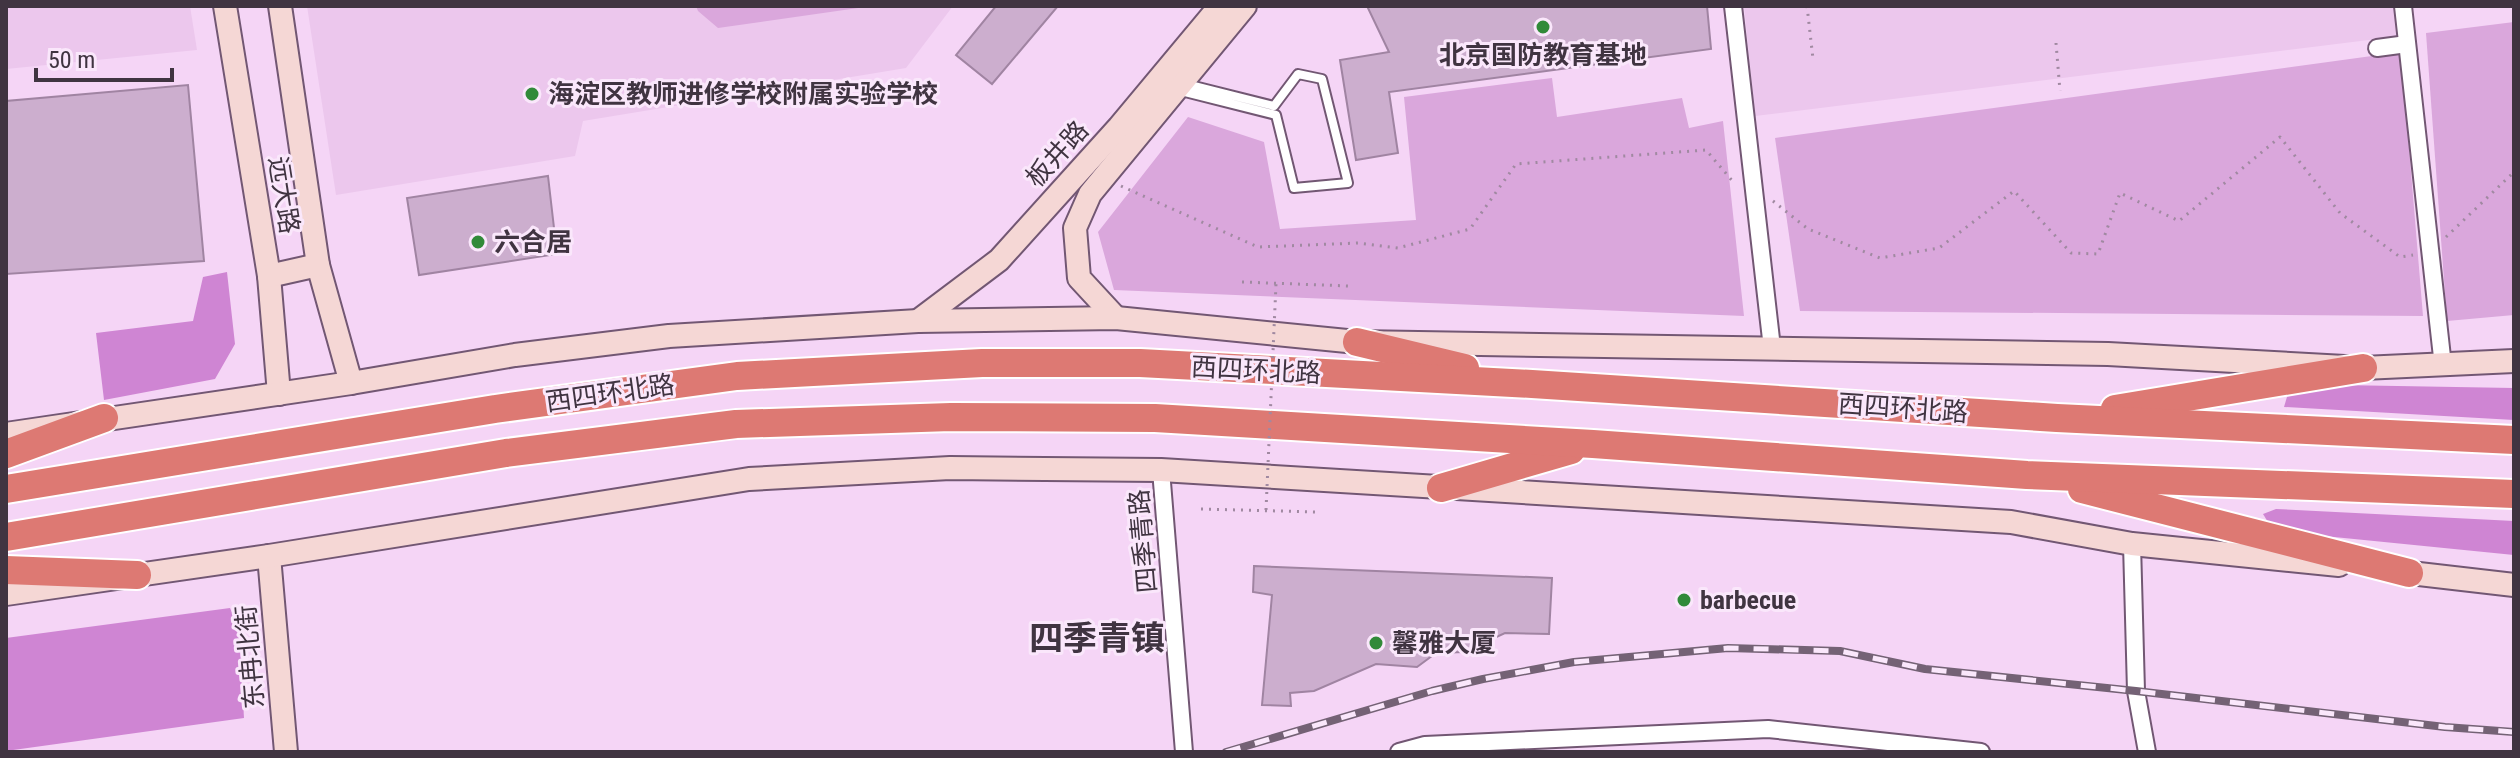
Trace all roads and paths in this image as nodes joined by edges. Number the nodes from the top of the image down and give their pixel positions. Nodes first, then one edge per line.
1 (225, 6) edge
2 (280, 6) edge
3 (1220, 6) edge
4 (1245, 6) edge
5 (1733, 6) edge
6 (1807, 6) edge
7 (2053, 6) edge
8 (2403, 6) edge
9 (2053, 13) dead end
10 (2056, 43) dead end
11 (2407, 44) junction
12 (2377, 48) dead end
13 (1813, 59) dead end
14 (1179, 86) junction
15 (2060, 91) dead end
16 (2514, 172) edge
17 (1121, 186) dead end
18 (1754, 186) junction
19 (2431, 252) junction
20 (318, 265) junction
21 (269, 276) junction
22 (1242, 282) dead end
23 (1276, 284) junction
24 (1349, 286) dead end
25 (1116, 318) junction
26 (918, 321) junction
27 (1357, 342) junction
28 (1772, 348) junction
29 (2514, 361) edge
30 (2443, 366) junction
31 (2363, 368) junction
32 (351, 383) junction
33 (1532, 384) junction
34 (279, 394) junction
35 (104, 418) junction
36 (2057, 418) junction
37 (6, 434) edge
38 (2514, 440) edge
39 (1593, 444) junction
40 (6, 454) edge
41 (1161, 470) junction
42 (2027, 475) junction
43 (1441, 488) junction
44 (6, 489) edge
45 (2514, 494) edge
46 (1201, 509) dead end
47 (1266, 510) junction
48 (1317, 512) dead end
49 (6, 537) edge
50 (2132, 544) junction
51 (269, 556) junction
52 (6, 570) edge
53 (2409, 573) junction
54 (137, 575) junction
55 (2512, 584) edge
56 (6, 594) edge
57 (286, 752) edge
58 (1184, 752) edge
59 (1399, 752) edge
60 (1981, 752) edge
61 (2147, 752) edge

1 - 21 street, 远大路
2 - 20 street, 远大路
3 - 26 street, 板井路
4 - 14 street
5 - 18 street
6 - 13 path
7 - 9 path
8 - 11 street
10 - 15 path
11 - 12 street
11 - 19 street
14 - 14 lane
14 - 25 street
16 - 19 path
17 - 18 path
18 - 19 path
18 - 28 street
19 - 30 street
20 - 21 street
20 - 32 street, 远大路
21 - 34 street, 远大路
22 - 23 path
23 - 24 path
23 - 47 path, bridge
25 - 26 street, 西四环北路
25 - 27 street, 西四环北路
26 - 32 street, 西四环北路
27 - 28 street, 西四环北路
27 - 33 highway
28 - 31 street, 西四环北路
29 - 30 street, 西四环北路
30 - 31 street, 西四环北路
31 - 36 highway
32 - 34 street, 西四环北路
33 - 36 highway, 西四环北路
33 - 44 highway, 西四环北路
34 - 35 street
35 - 37 street
35 - 40 highway
36 - 38 highway, 西四环北路
39 - 42 highway, 西四环北路
39 - 43 highway
39 - 49 highway, 西四环北路
41 - 43 street
41 - 51 street
41 - 58 street, 四季青路
42 - 45 highway, 西四环北路
42 - 53 highway
43 - 50 street
46 - 47 path
47 - 48 path
50 - 53 street
50 - 61 street
51 - 54 street
51 - 57 street, 东冉北街
52 - 54 highway
53 - 55 street
54 - 56 street
59 - 60 street

